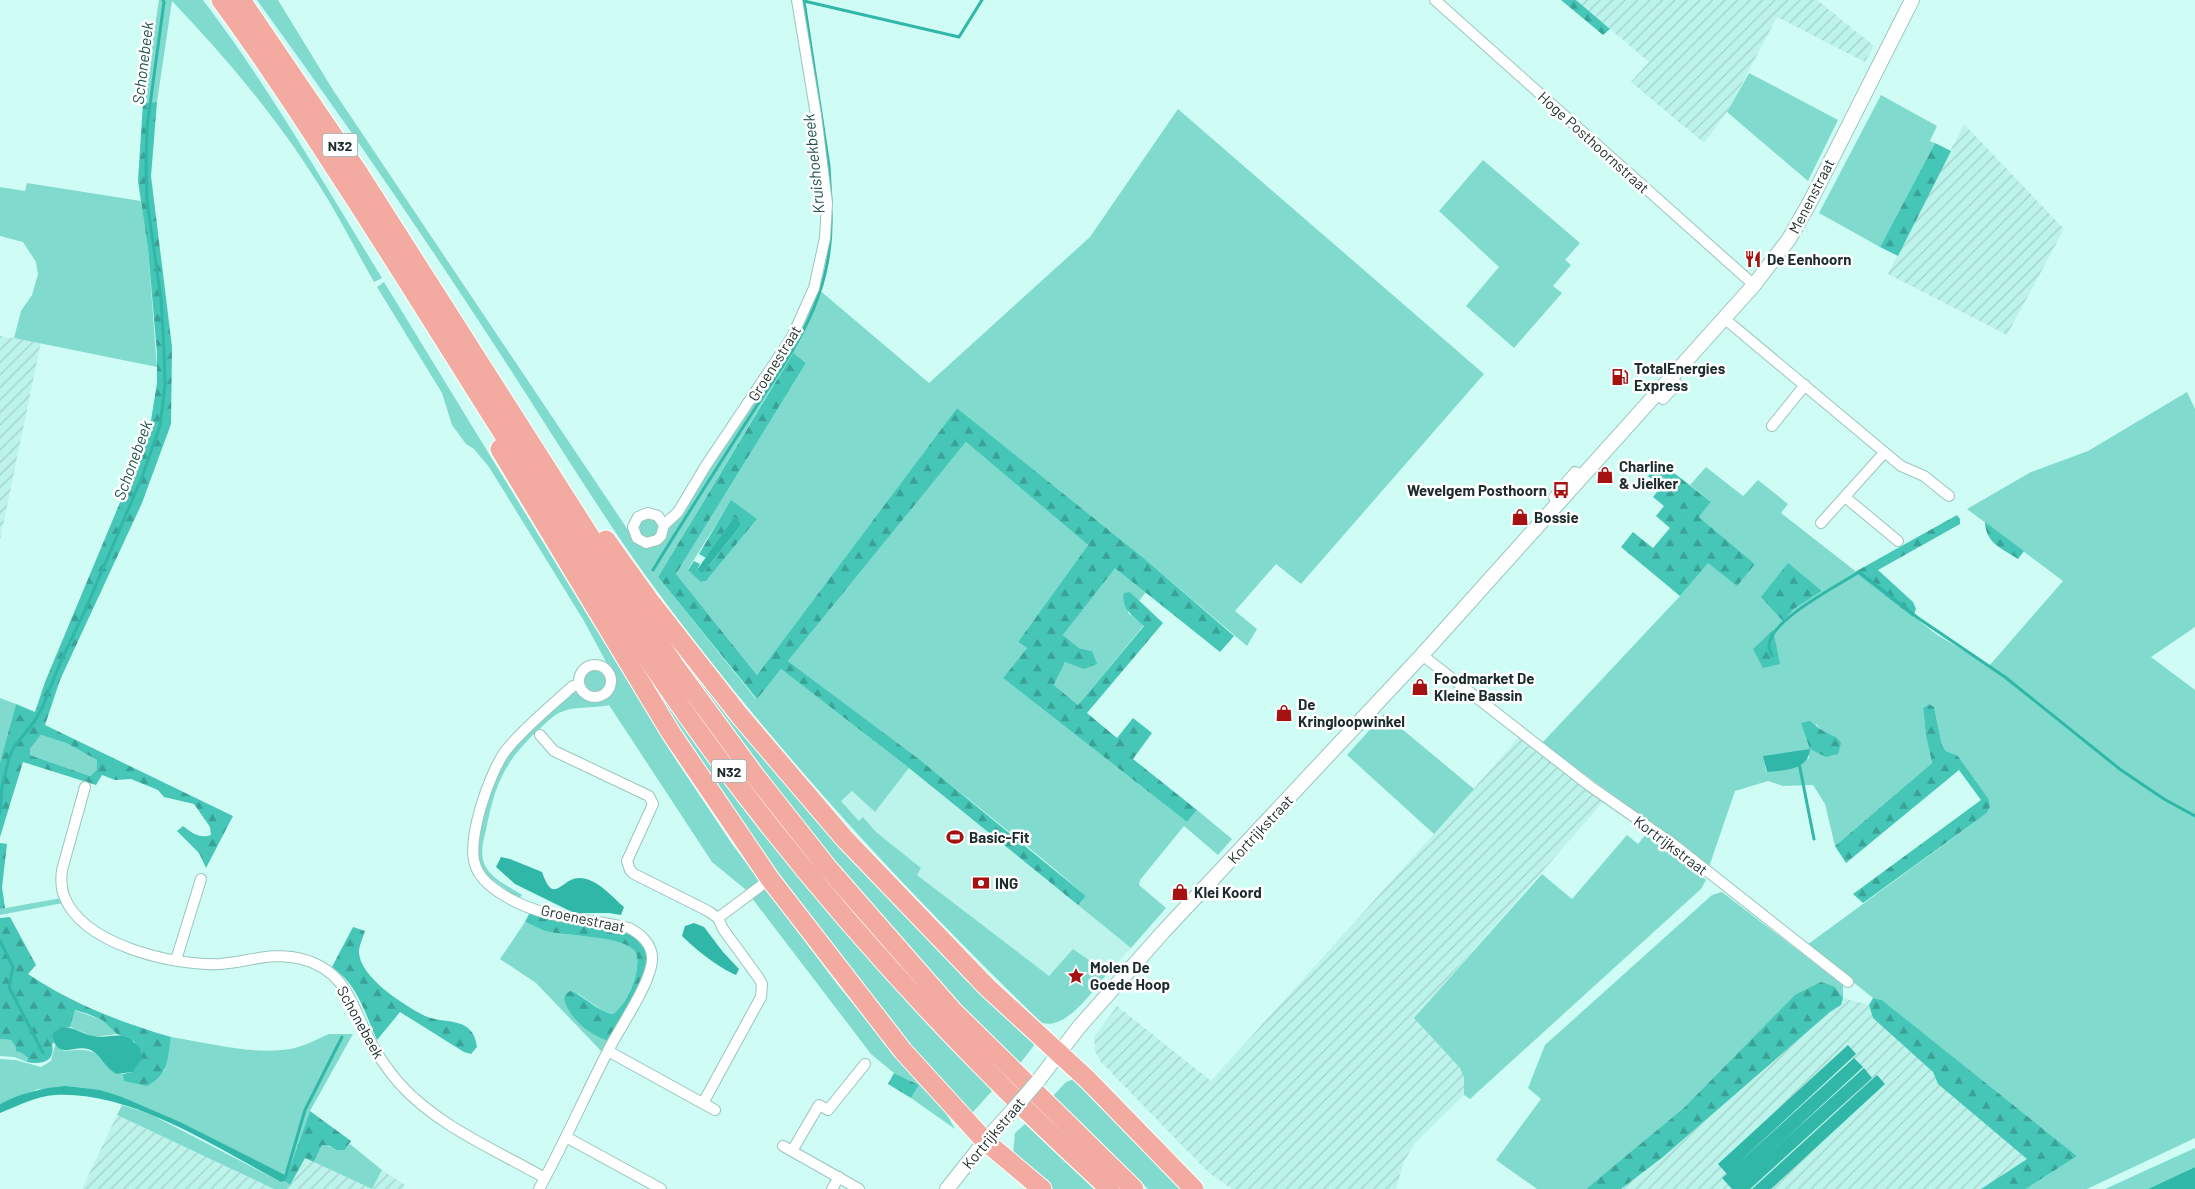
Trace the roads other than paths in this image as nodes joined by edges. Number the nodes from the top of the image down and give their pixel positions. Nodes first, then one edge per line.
1 (221, 0) edge
2 (241, 0) edge
3 (797, 0) edge
4 (1435, 0) edge
5 (1912, 0) edge
6 (1754, 285) junction
7 (418, 297) junction
8 (1725, 319) junction
9 (1805, 385) junction
10 (1772, 426) dead end
11 (1616, 437) joint
12 (1884, 453) junction
13 (538, 455) junction
14 (1949, 496) dead end
15 (1844, 497) junction
16 (1821, 523) dead end
17 (664, 526) dead end
18 (1898, 541) dead end
19 (1422, 655) junction
20 (579, 685) dead end
21 (540, 735) dead end
22 (85, 787) dead end
23 (201, 879) dead end
24 (770, 879) junction
25 (718, 918) junction
26 (176, 960) junction
27 (1848, 982) dead end
28 (608, 1051) junction
29 (1060, 1053) junction
30 (865, 1064) dead end
31 (703, 1103) junction
32 (715, 1110) dead end
33 (566, 1137) junction
34 (984, 1140) junction
35 (839, 1177) junction
36 (545, 1178) junction
37 (539, 1189) edge
38 (661, 1189) edge
39 (832, 1189) edge
40 (859, 1189) edge
41 (947, 1189) edge
42 (1042, 1189) edge
43 (1110, 1189) edge
44 (1134, 1189) edge
45 (1194, 1189) edge

1 - 7 highway, N32
2 - 13 highway, N32
3 - 17 street, Groenestraat
4 - 6 street, Hoge Posthoornstraat
5 - 6 main road, Menenstraat
6 - 8 main road, Menenstraat
7 - 24 highway
7 - 43 highway, N32
8 - 9 street
8 - 11 main road, Menenstraat
9 - 10 street
9 - 12 street
11 - 19 main road, Kortrijkstraat
12 - 14 street
12 - 15 street
13 - 29 highway
13 - 44 highway, N32
15 - 16 street
15 - 18 street
19 - 27 street, Kortrijkstraat
19 - 29 main road, Kortrijkstraat
20 - 28 street, Groenestraat
21 - 25 street
22 - 26 street, Schonebeek
23 - 26 street
24 - 25 street
24 - 34 highway
25 - 31 street
26 - 36 street, Schonebeek
28 - 31 street
28 - 33 street, Groenestraat
29 - 34 main road, Kortrijkstraat, bridge
29 - 45 highway
30 - 35 street
31 - 32 street
33 - 36 street, Groenestraat
33 - 38 street
34 - 41 main road, Kortrijkstraat
34 - 42 highway
35 - 39 street
35 - 40 street
36 - 37 street, Groenestraat

